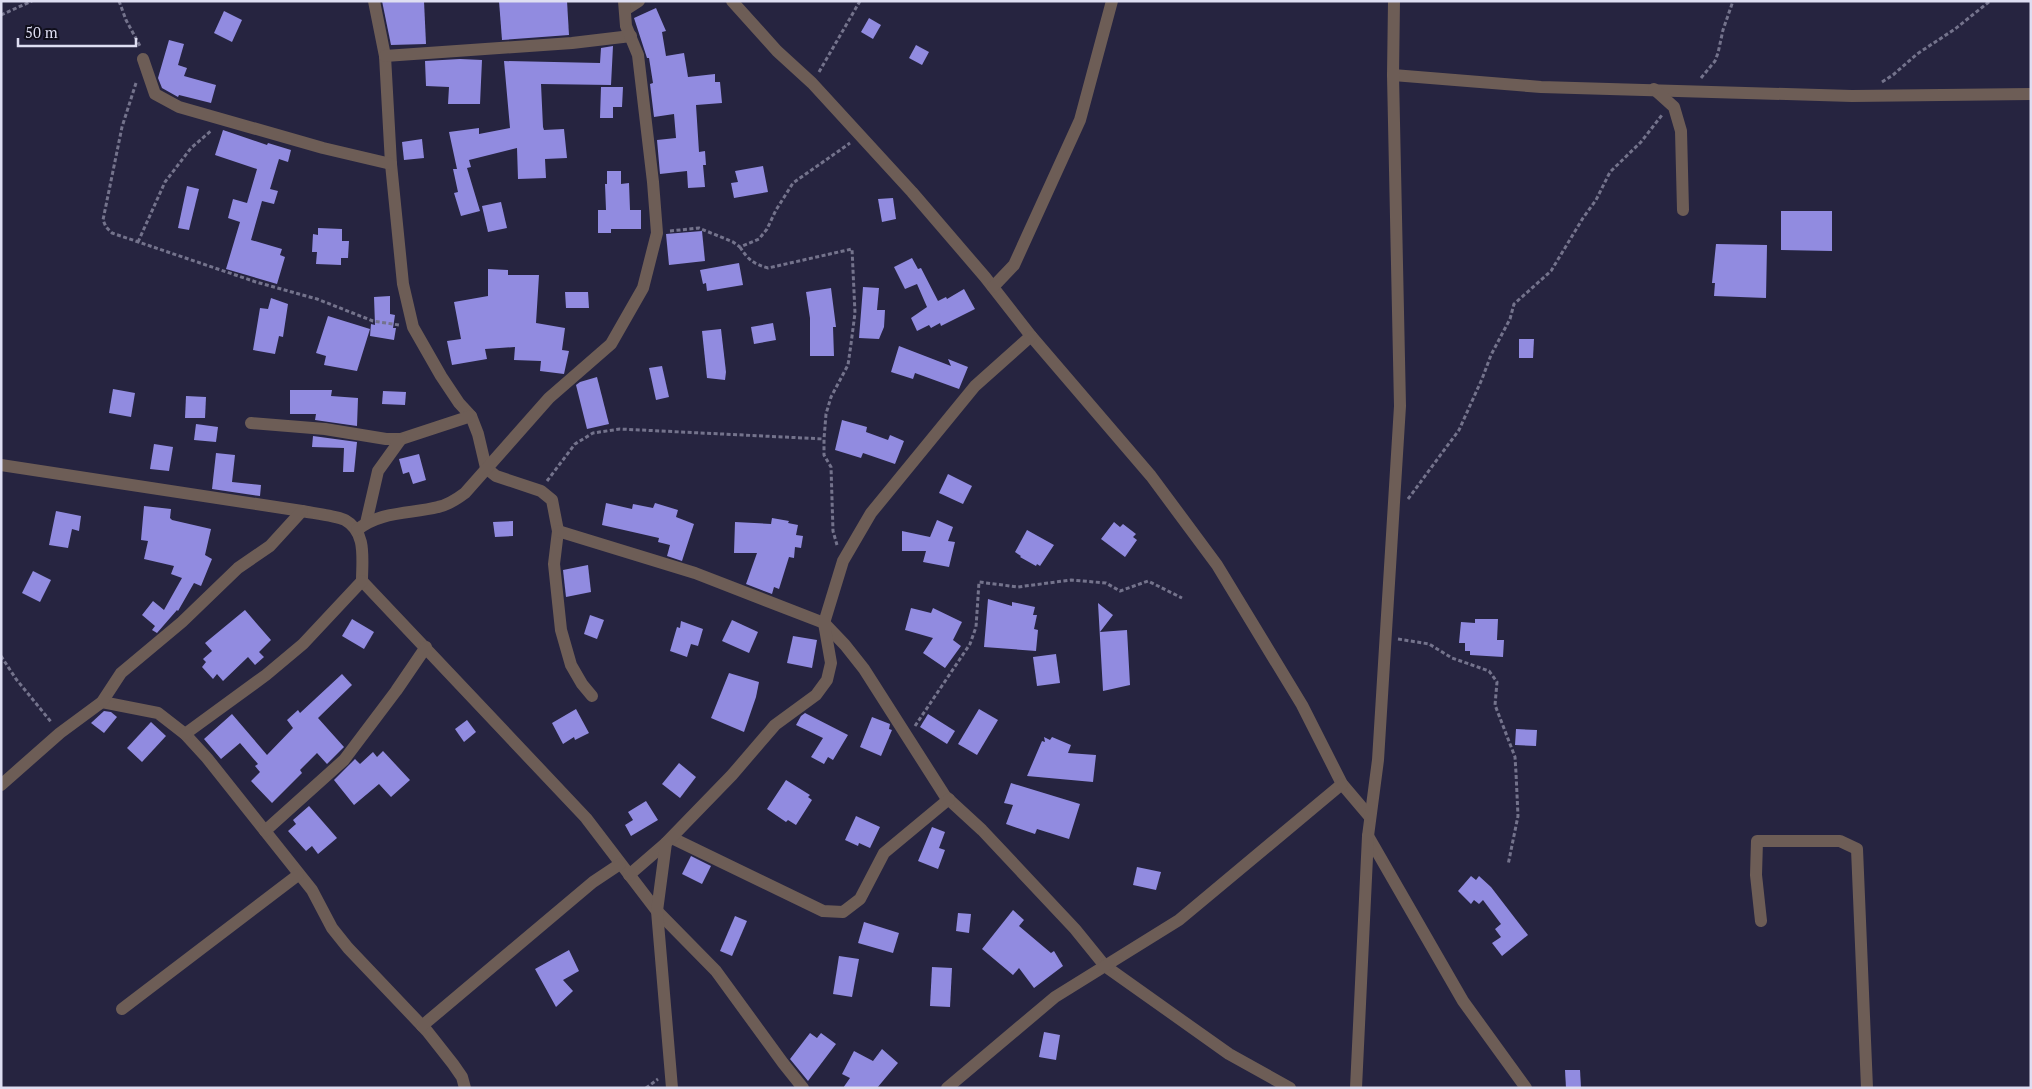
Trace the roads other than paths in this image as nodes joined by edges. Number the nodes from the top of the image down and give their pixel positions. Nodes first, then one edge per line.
1 (374, 1) edge
2 (639, 1) edge
3 (732, 1) edge
4 (1112, 1) edge
5 (1394, 1) edge
6 (625, 5) edge
7 (631, 36) junction
8 (385, 56) junction
9 (143, 59) road end
10 (1393, 75) junction
11 (1654, 89) junction
12 (2031, 94) edge
13 (391, 164) junction
14 (1682, 210) dead end
15 (993, 286) junction
16 (1031, 336) junction
17 (471, 416) junction
18 (251, 423) dead end
19 (401, 439) junction
20 (1, 465) edge
21 (486, 468) junction
22 (302, 511) junction
23 (361, 527) junction
24 (558, 531) junction
25 (362, 580) junction
26 (824, 623) junction
27 (426, 647) junction
28 (592, 696) dead end
29 (102, 702) junction
30 (185, 734) junction
31 (1, 784) edge
32 (1342, 784) junction
33 (949, 799) junction
34 (1370, 817) junction
35 (265, 831) junction
36 (1368, 836) junction
37 (669, 840) junction
38 (620, 864) junction
39 (298, 875) junction
40 (628, 875) junction
41 (657, 911) junction
42 (1761, 921) dead end
43 (1105, 966) junction
44 (122, 1009) dead end
45 (422, 1026) junction
46 (465, 1088) edge
47 (672, 1088) edge
48 (803, 1088) edge
49 (947, 1088) edge
50 (1290, 1088) edge
51 (1356, 1088) edge
52 (1526, 1088) edge
53 (1868, 1088) edge

1 - 8 street
2 - 6 street
3 - 15 street
4 - 15 street
5 - 10 street
6 - 7 street
7 - 8 street
7 - 21 street
8 - 13 street
9 - 13 street
10 - 11 street
10 - 34 street
11 - 12 street
11 - 14 street
13 - 17 street
15 - 16 street
16 - 26 street
16 - 32 street
17 - 19 street
17 - 21 street
18 - 19 street
19 - 23 street
20 - 22 street
21 - 23 street
21 - 24 street
22 - 23 street
22 - 29 street
23 - 25 street
24 - 26 street
24 - 28 street
25 - 27 street
25 - 30 street
26 - 33 street
26 - 37 street
27 - 35 street
27 - 38 street
29 - 30 street
29 - 31 street
30 - 35 street
32 - 34 street
32 - 43 street
33 - 37 street
33 - 43 street
34 - 36 street
35 - 39 street
36 - 51 street
36 - 52 street
37 - 40 street
37 - 41 street
38 - 40 street
38 - 45 street
39 - 44 street
39 - 45 street
40 - 41 street
41 - 47 street
41 - 48 street
42 - 53 street
43 - 49 street
43 - 50 street
45 - 46 street

